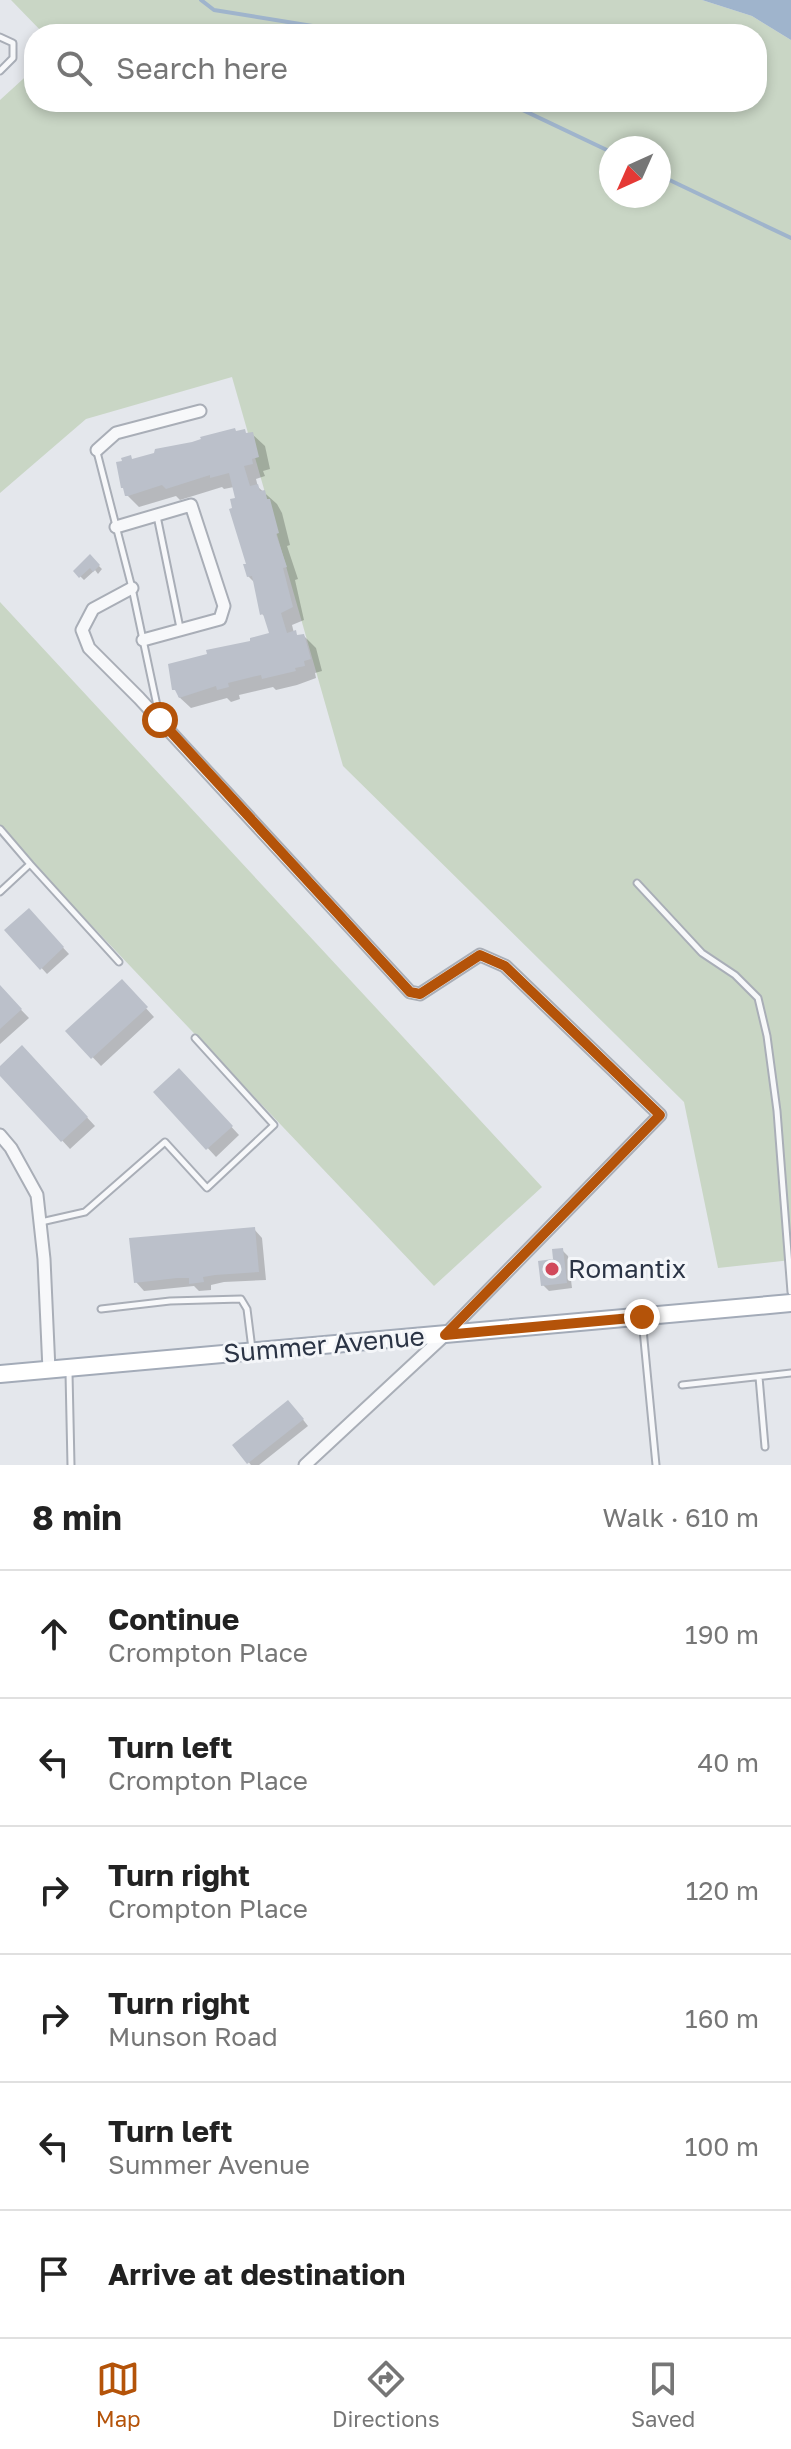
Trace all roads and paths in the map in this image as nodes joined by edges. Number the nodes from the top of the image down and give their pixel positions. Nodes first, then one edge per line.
1 (0, 37) edge
2 (0, 71) edge
3 (200, 411) dead end
4 (97, 450) joint
5 (157, 515) junction
6 (116, 527) junction
7 (132, 588) junction
8 (180, 630) junction
9 (143, 640) junction
10 (160, 720) junction
11 (0, 829) edge
12 (30, 864) junction
13 (637, 883) dead end
14 (0, 892) edge
15 (119, 962) dead end
16 (195, 1038) dead end
17 (0, 1135) edge
18 (40, 1222) junction
19 (791, 1292) edge
20 (791, 1303) edge
21 (101, 1309) dead end
22 (642, 1317) junction
23 (445, 1335) junction
24 (252, 1350) junction
25 (69, 1368) junction
26 (49, 1370) junction
27 (791, 1373) edge
28 (0, 1374) edge
29 (759, 1377) junction
30 (682, 1385) dead end
31 (765, 1447) dead end
32 (71, 1465) edge
33 (305, 1465) edge
34 (656, 1465) edge

1 - 2 lane
3 - 4 street
4 - 6 lane
5 - 6 street
5 - 8 lane
5 - 8 street
6 - 7 lane
7 - 9 lane
7 - 10 street
8 - 9 street
9 - 10 lane
10 - 23 street
11 - 12 lane
12 - 14 lane
12 - 15 lane
13 - 19 lane
16 - 18 lane
17 - 18 street
18 - 26 street
20 - 22 main road, Summer Avenue
21 - 24 lane
22 - 23 main road, Summer Avenue
22 - 34 lane
23 - 24 main road, Summer Avenue
23 - 33 street
24 - 25 main road, Summer Avenue
25 - 26 main road, Summer Avenue
25 - 32 lane
26 - 28 main road, Summer Avenue
27 - 29 lane
29 - 30 lane
29 - 31 lane

